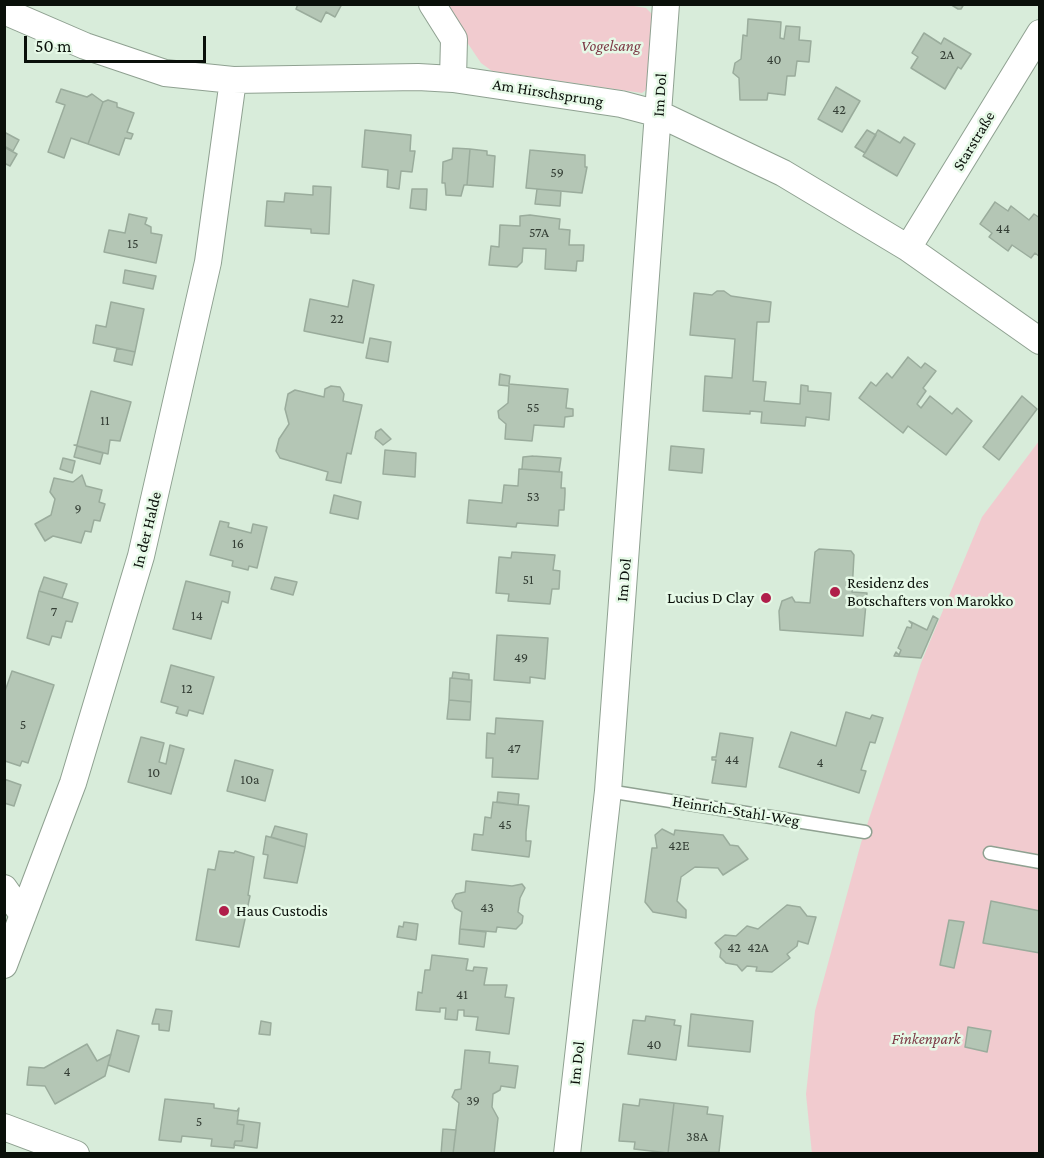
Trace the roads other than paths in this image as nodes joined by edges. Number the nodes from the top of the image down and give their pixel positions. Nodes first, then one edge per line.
1 (432, 4) edge
2 (666, 4) edge
3 (4, 11) edge
4 (1040, 33) edge
5 (453, 79) junction
6 (232, 80) junction
7 (658, 114) junction
8 (908, 248) junction
9 (1040, 341) edge
10 (608, 791) junction
11 (865, 832) dead end
12 (990, 853) dead end
13 (1040, 862) edge
14 (4, 888) edge
15 (23, 915) junction
16 (4, 964) edge
17 (4, 1127) edge
18 (76, 1154) edge
19 (567, 1154) edge

1 - 5 street
2 - 7 street, Im Dol
3 - 6 street, Am Hirschsprung
4 - 8 street, Starstraße
5 - 6 street, Am Hirschsprung
5 - 7 street, Am Hirschsprung
6 - 15 street, In der Halde
7 - 8 street, Am Hirschsprung
7 - 10 street, Im Dol
8 - 9 street, Am Hirschsprung
10 - 11 lane, Heinrich-Stahl-Weg
10 - 19 street, Im Dol
12 - 13 lane
14 - 15 street
15 - 16 street, In der Halde
17 - 18 street

